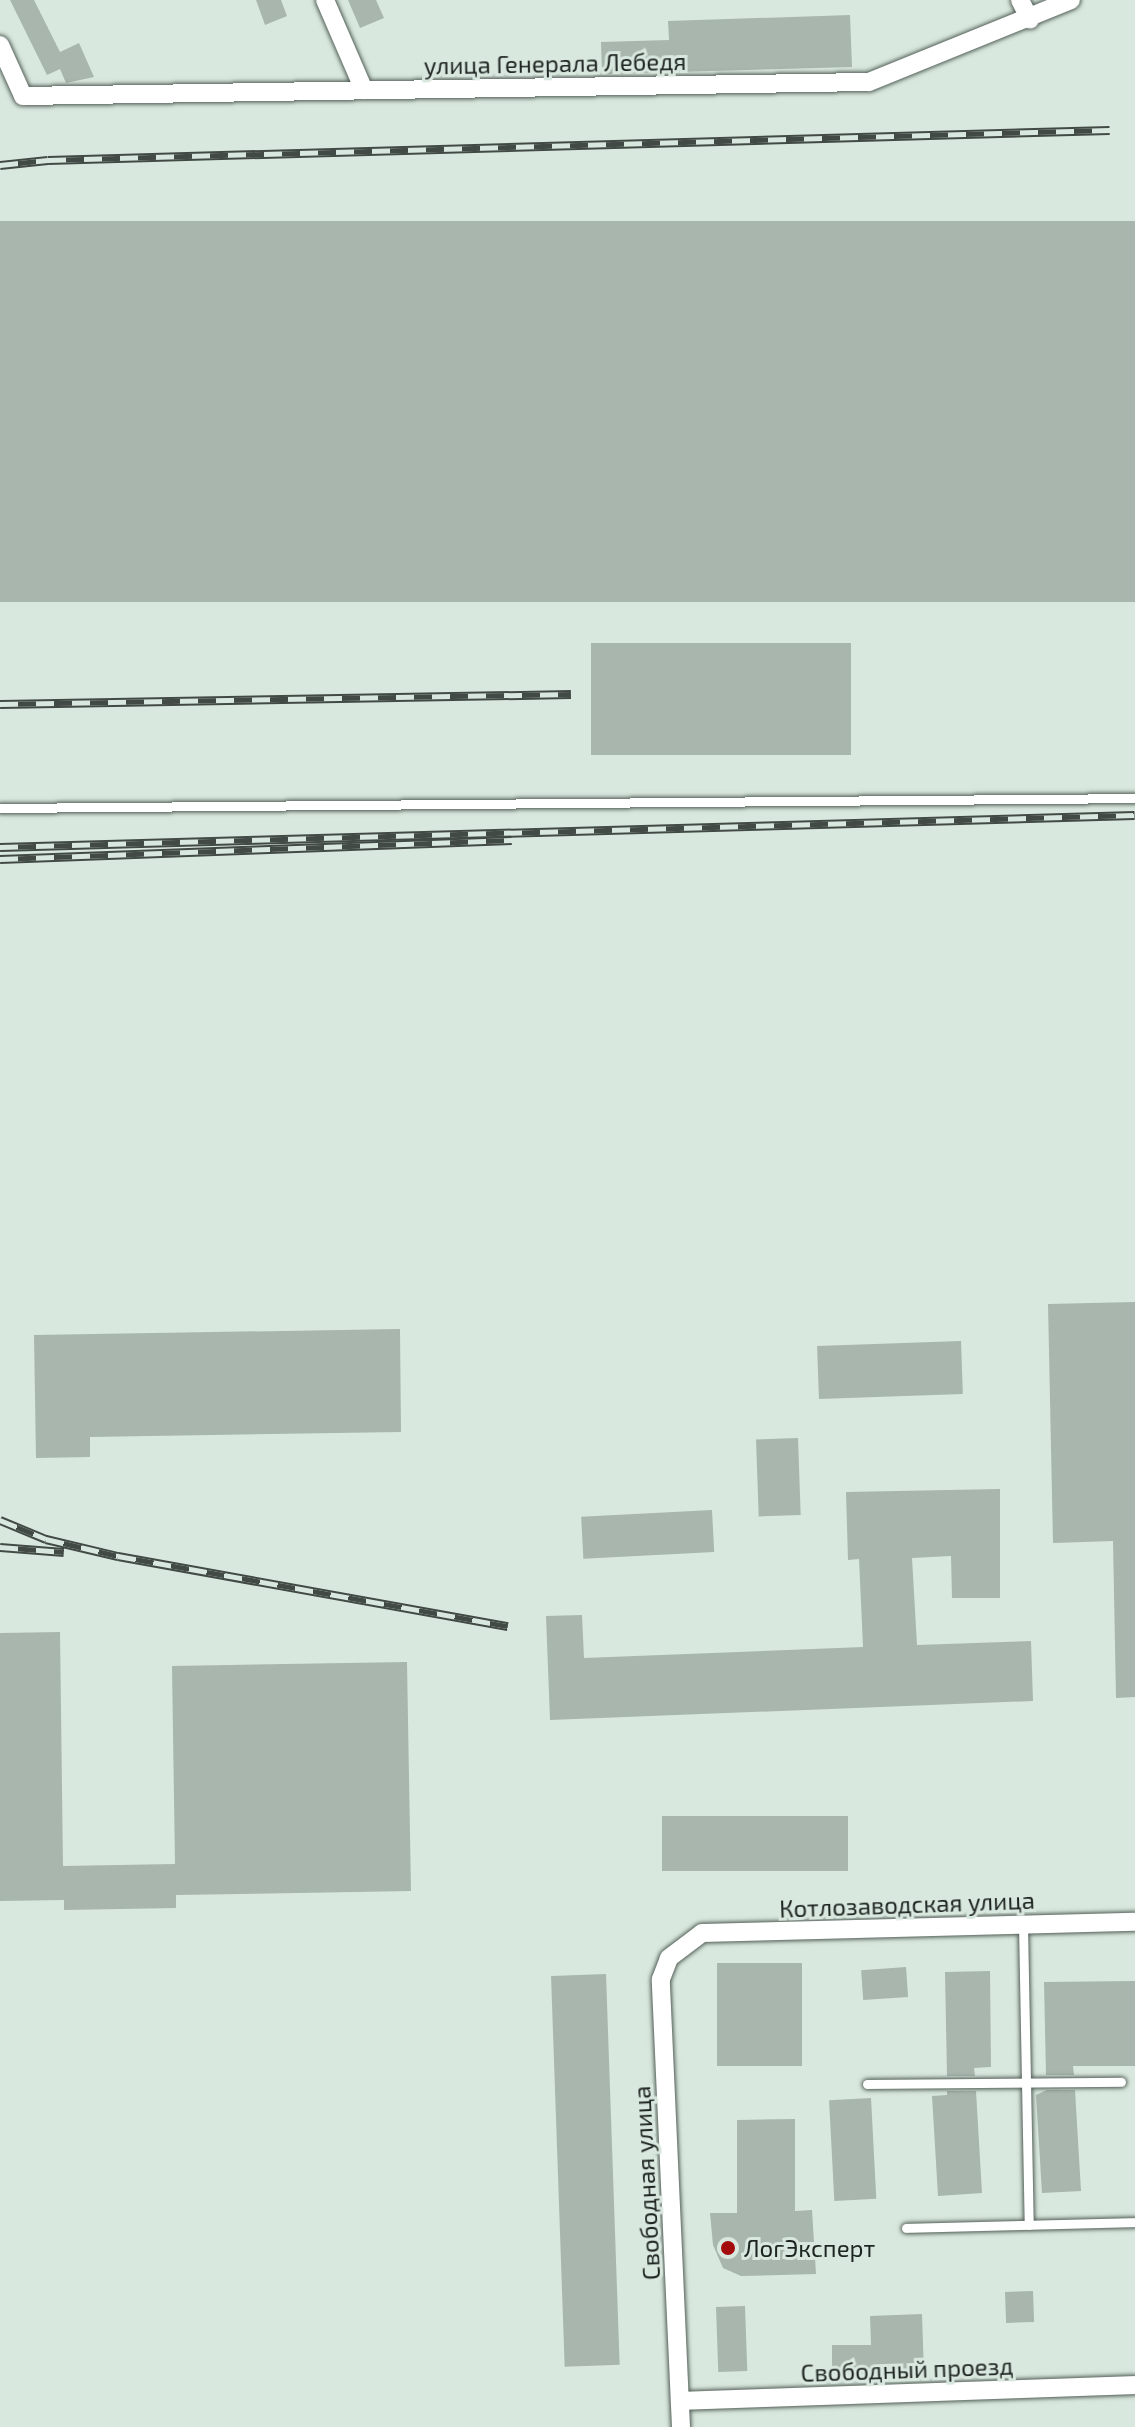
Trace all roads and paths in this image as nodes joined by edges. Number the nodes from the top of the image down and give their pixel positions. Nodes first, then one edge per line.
1 (325, 0) edge
2 (1020, 0) edge
3 (1071, 0) edge
4 (1030, 20) junction
5 (0, 45) edge
6 (364, 90) junction
7 (1135, 798) edge
8 (0, 808) edge
9 (1135, 1922) edge
10 (1023, 1925) junction
11 (682, 1944) joint
12 (1121, 2082) dead end
13 (1026, 2083) junction
14 (867, 2084) dead end
15 (1135, 2222) edge
16 (1029, 2225) junction
17 (906, 2228) dead end
18 (1135, 2385) edge
19 (680, 2401) junction
20 (681, 2427) edge

1 - 6 street
2 - 4 street
3 - 4 street, улица Генерала Лебедя
4 - 6 street, улица Генерала Лебедя
5 - 6 street, улица Генерала Лебедя
7 - 8 lane
9 - 10 street, Котлозаводская улица
10 - 11 street, Котлозаводская улица
10 - 13 lane
11 - 19 street, Свободная улица
12 - 13 lane
13 - 14 lane
13 - 16 lane
15 - 16 lane
16 - 17 lane
18 - 19 street, Свободный проезд
19 - 20 street, Свободная улица

